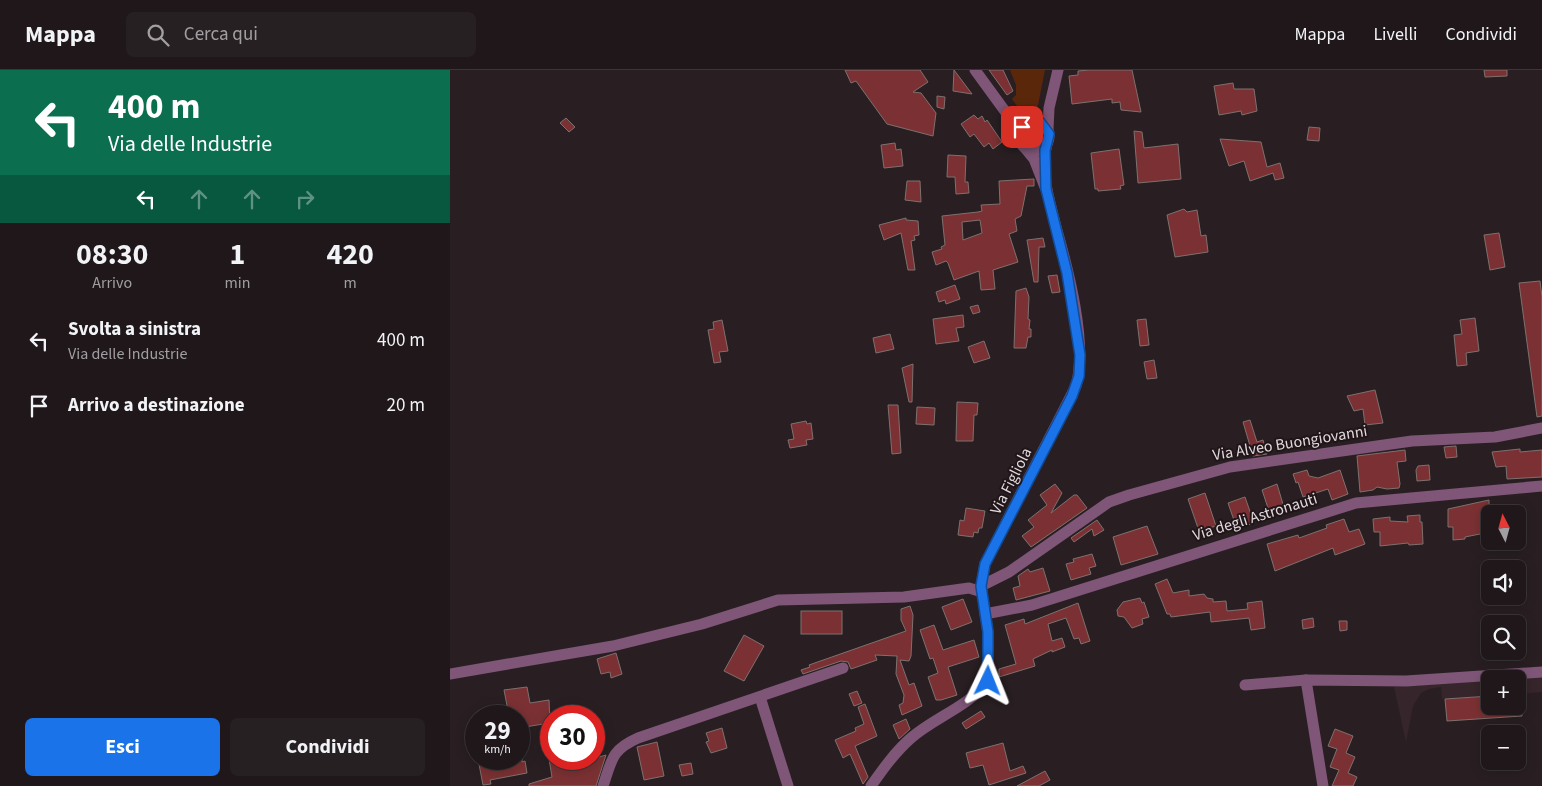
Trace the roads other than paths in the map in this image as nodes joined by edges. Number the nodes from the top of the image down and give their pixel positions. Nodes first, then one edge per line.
1 (975, 70) edge
2 (1058, 70) edge
3 (1049, 108) junction
4 (1010, 118) junction
5 (1031, 123) junction
6 (1048, 129) junction
7 (1019, 136) junction
8 (1047, 144) junction
9 (1025, 148) junction
10 (1046, 189) junction
11 (1542, 428) edge
12 (1542, 486) edge
13 (982, 589) junction
14 (986, 614) junction
15 (843, 668) dead end
16 (1542, 672) edge
17 (450, 674) edge
18 (1306, 680) junction
19 (1245, 685) dead end
20 (760, 697) junction
21 (603, 786) edge
22 (788, 786) edge
23 (871, 786) edge
24 (1322, 786) edge

1 - 4 street
2 - 3 street
3 - 5 street
3 - 6 street
4 - 5 street
4 - 7 street
5 - 6 street
5 - 7 street
6 - 8 street
7 - 9 street
8 - 9 street
8 - 10 street, Via Figliola
9 - 10 street
10 - 13 street, Via Figliola
11 - 13 street, Via Alveo Buongiovanni
12 - 14 street, Via degli Astronauti
13 - 14 street, Via Figliola
13 - 17 street
14 - 23 street, Via Figliola
15 - 20 street
16 - 18 street
18 - 19 street
18 - 24 street
20 - 21 street
20 - 22 street

